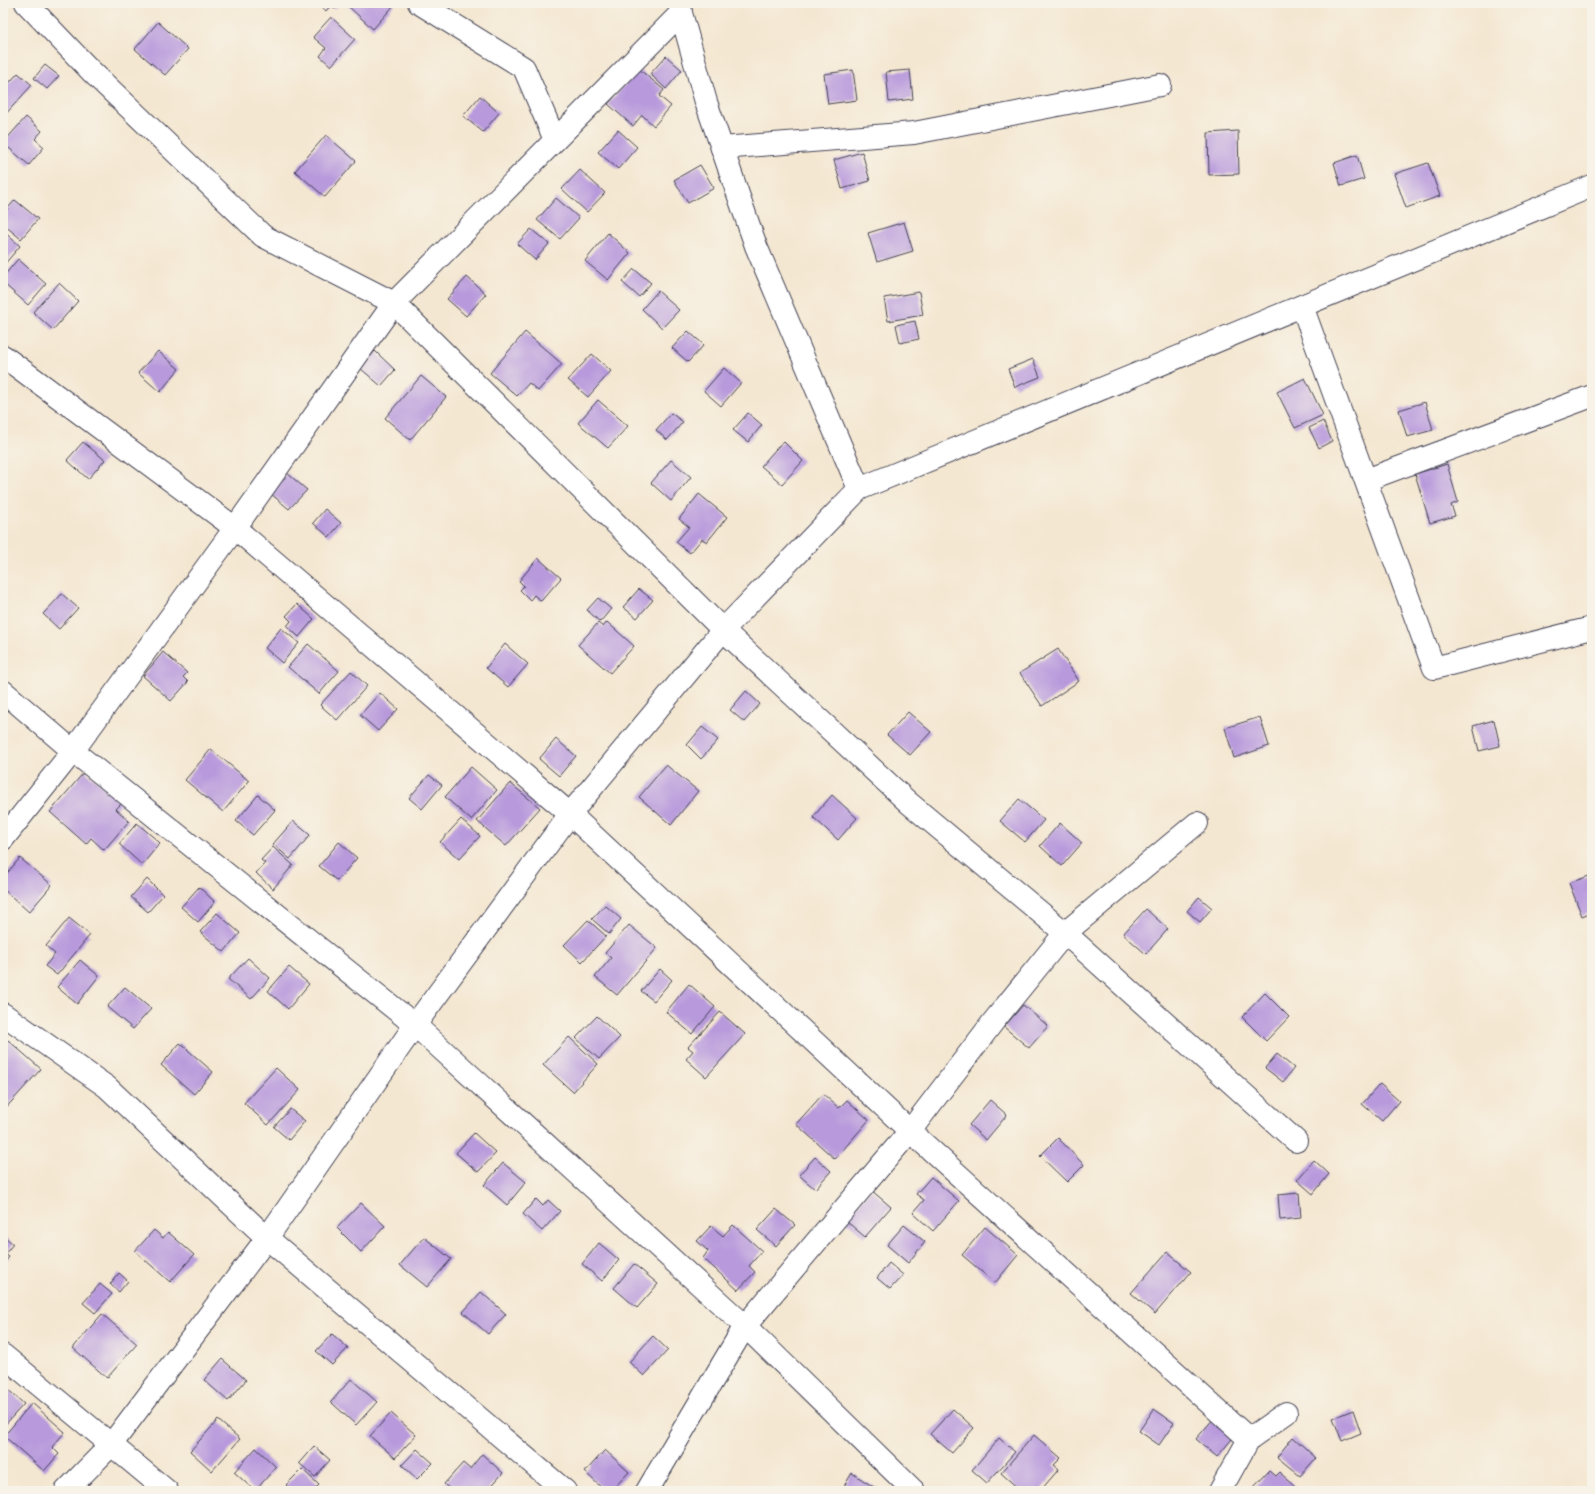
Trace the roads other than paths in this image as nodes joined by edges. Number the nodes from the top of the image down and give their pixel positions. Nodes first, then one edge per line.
1 (26, 3) edge
2 (420, 3) edge
3 (680, 8) edge
4 (1160, 85) dead end
5 (555, 140) junction
6 (722, 148) junction
7 (1592, 186) edge
8 (394, 303) junction
9 (1302, 306) junction
10 (3, 356) edge
11 (1592, 396) edge
12 (1366, 480) junction
13 (860, 489) junction
14 (235, 528) junction
15 (1592, 628) edge
16 (723, 630) junction
17 (3, 691) edge
18 (73, 751) junction
19 (570, 814) junction
20 (1197, 823) dead end
21 (3, 839) edge
22 (1065, 933) junction
23 (3, 1014) edge
24 (415, 1025) junction
25 (910, 1131) junction
26 (1296, 1141) dead end
27 (267, 1238) junction
28 (745, 1326) junction
29 (3, 1355) edge
30 (1286, 1413) dead end
31 (1249, 1440) junction
32 (111, 1445) junction
33 (66, 1491) edge
34 (167, 1491) edge
35 (564, 1491) edge
36 (647, 1491) edge
37 (914, 1491) edge
38 (1220, 1491) edge

1 - 8 street
2 - 5 street
3 - 5 street
3 - 6 street
4 - 6 street
5 - 8 street
6 - 13 street
7 - 9 street
8 - 14 street
8 - 16 street
9 - 12 street
9 - 13 street
10 - 14 street
11 - 12 street
12 - 15 street
13 - 16 street
14 - 18 street
14 - 19 street
16 - 19 street
16 - 22 street
17 - 18 street
18 - 21 street
18 - 24 street
19 - 24 street
19 - 25 street
20 - 22 street
22 - 25 street
22 - 26 street
23 - 27 street
24 - 27 street
24 - 28 street
25 - 28 street
25 - 31 street
27 - 32 street
27 - 35 street
28 - 36 street
28 - 37 street
29 - 32 street
30 - 31 street
31 - 38 street
32 - 33 street
32 - 34 street

